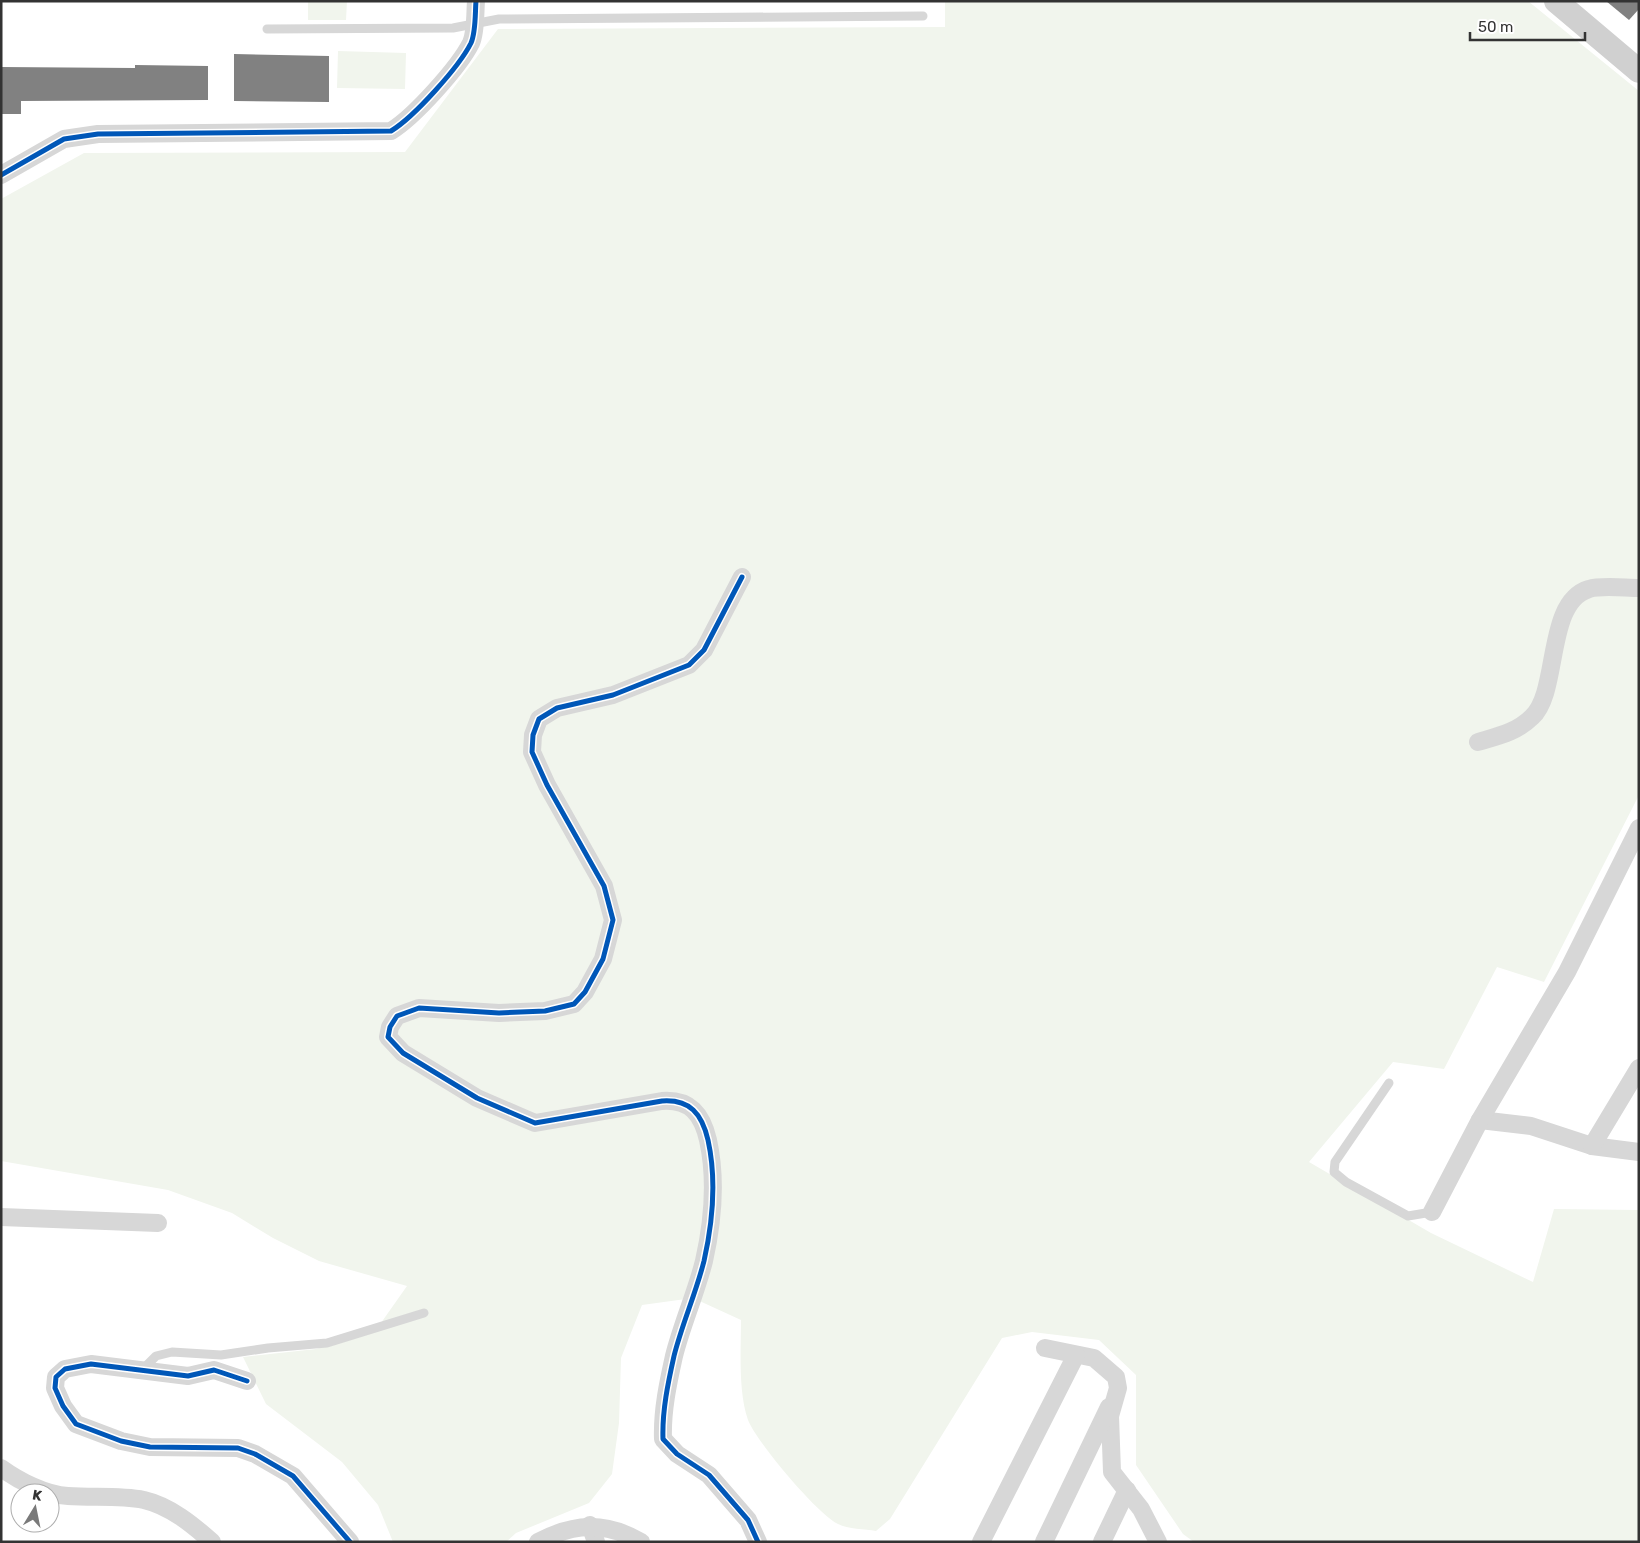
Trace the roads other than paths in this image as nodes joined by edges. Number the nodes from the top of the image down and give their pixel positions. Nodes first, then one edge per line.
1 (476, 1) edge
2 (1556, 1) edge
3 (923, 16) dead end
4 (473, 24) junction
5 (267, 29) dead end
6 (1639, 70) edge
7 (1, 175) edge
8 (742, 577) dead end
9 (1639, 588) edge
10 (1478, 742) dead end
11 (1639, 828) edge
12 (1639, 1068) edge
13 (1389, 1083) dead end
14 (1480, 1120) junction
15 (1592, 1146) junction
16 (1639, 1152) edge
17 (1432, 1212) joint
18 (1, 1217) edge
19 (158, 1223) dead end
20 (424, 1313) dead end
21 (1045, 1348) dead end
22 (1076, 1355) junction
23 (143, 1369) junction
24 (247, 1381) dead end
25 (1118, 1388) junction
26 (1, 1468) edge
27 (1127, 1490) junction
28 (590, 1525) junction
29 (212, 1542) edge
30 (350, 1542) edge
31 (538, 1542) edge
32 (596, 1542) edge
33 (642, 1542) edge
34 (758, 1542) edge
35 (981, 1542) edge
36 (1044, 1542) edge
37 (1102, 1542) edge
38 (1158, 1542) edge

1 - 4 street
2 - 6 street
3 - 4 lane
4 - 5 lane
4 - 7 street
8 - 34 street
9 - 10 street
11 - 14 street
12 - 15 street
13 - 17 lane
14 - 15 street
14 - 17 street
15 - 16 street
18 - 19 street
20 - 23 lane
21 - 22 street
22 - 25 street
22 - 35 street
23 - 24 street
23 - 30 street
25 - 27 street
25 - 36 street
26 - 29 street
27 - 37 street
27 - 38 street
28 - 31 street
28 - 32 street
28 - 33 street

